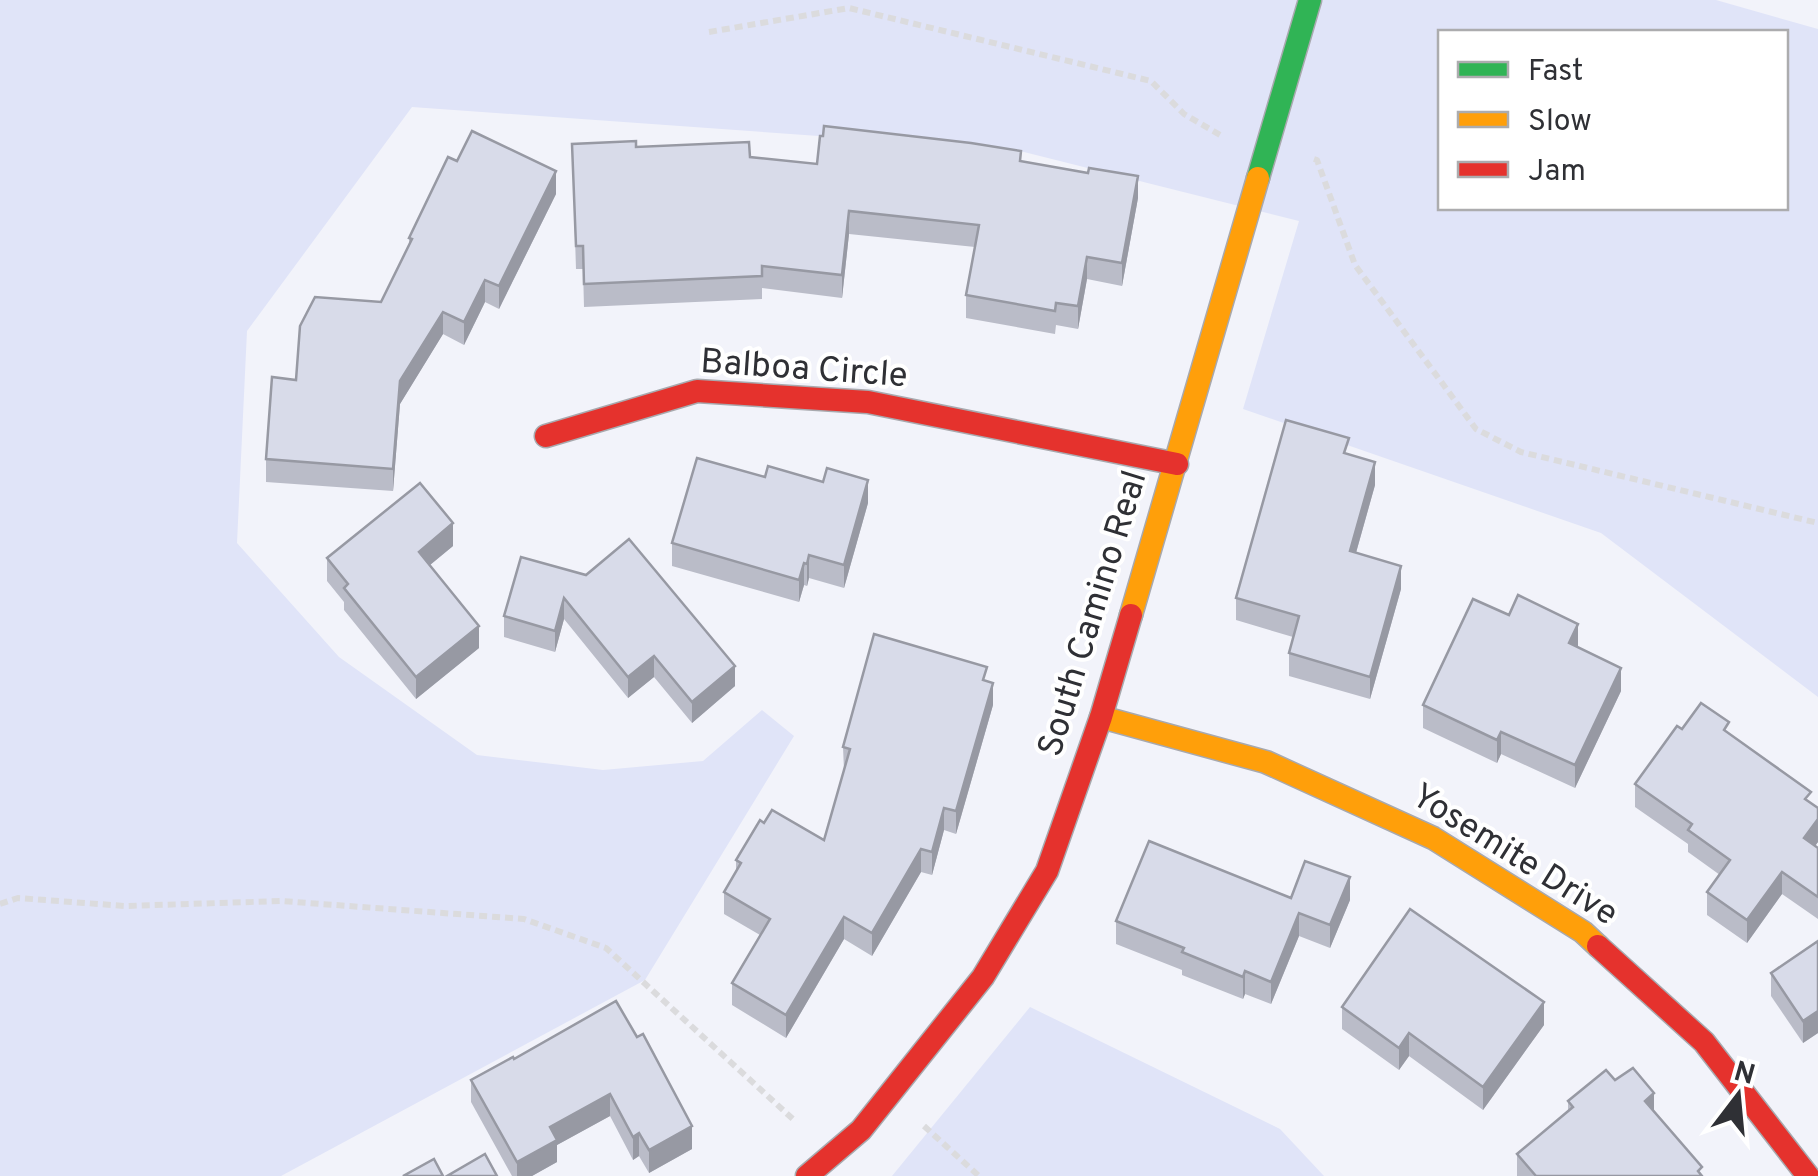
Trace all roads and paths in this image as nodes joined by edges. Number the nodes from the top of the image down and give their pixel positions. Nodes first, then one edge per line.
1 (1310, 0) edge
2 (546, 436) dead end
3 (1177, 464) junction
4 (1102, 717) junction
5 (0, 904) edge
6 (920, 1123) dead end
7 (798, 1125) dead end
8 (807, 1176) edge
9 (979, 1176) edge
10 (1808, 1176) edge

1 - 3 street, South Camino Real
2 - 3 street, Balboa Circle
3 - 4 street, South Camino Real
4 - 8 street, South Camino Real
4 - 10 street, Yosemite Drive
5 - 7 path
6 - 9 path

